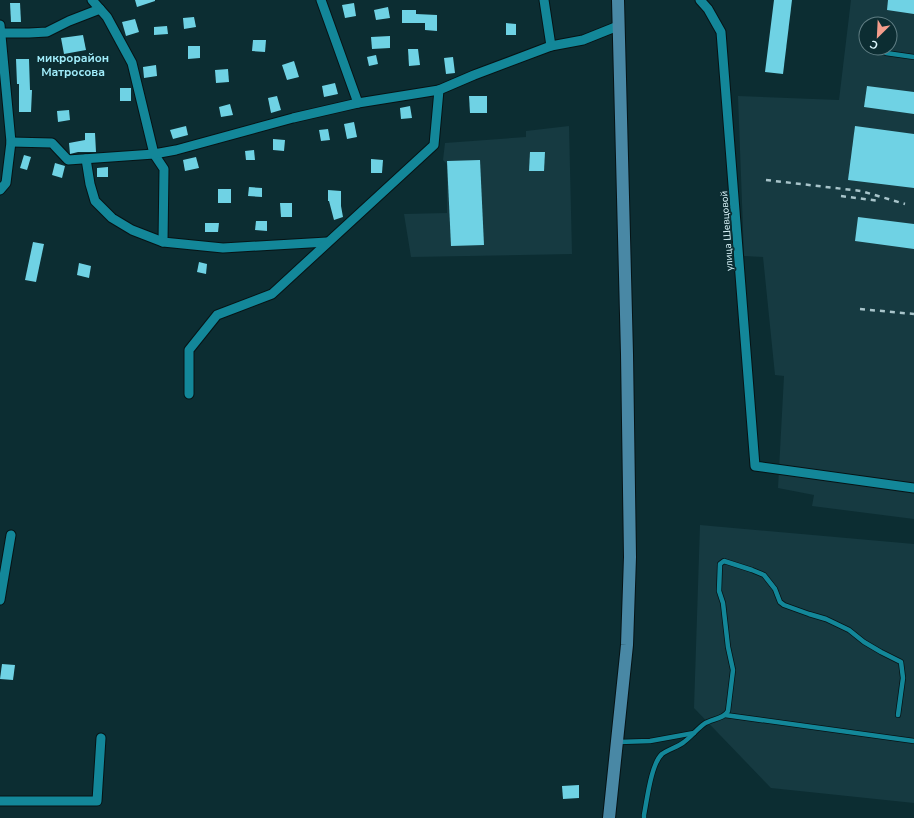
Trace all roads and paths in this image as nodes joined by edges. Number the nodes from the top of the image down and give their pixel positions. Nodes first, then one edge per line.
1 (92, 0) edge
2 (321, 0) edge
3 (544, 0) edge
4 (621, 0) edge
5 (700, 0) edge
6 (100, 9) junction
7 (618, 26) junction
8 (0, 29) edge
9 (551, 46) junction
10 (898, 55) edge
11 (914, 57) edge
12 (439, 90) junction
13 (358, 103) junction
14 (11, 142) junction
15 (154, 154) junction
16 (86, 159) junction
17 (0, 190) edge
18 (163, 242) junction
19 (327, 242) junction
20 (189, 394) dead end
21 (914, 488) edge
22 (11, 535) dead end
23 (0, 600) edge
24 (725, 715) junction
25 (898, 715) dead end
26 (694, 733) junction
27 (101, 738) dead end
28 (914, 741) edge
29 (617, 742) junction
30 (0, 801) edge
31 (609, 818) edge
32 (644, 818) edge

1 - 6 street
2 - 13 street
3 - 9 street
4 - 7 main road
5 - 21 street, улица Шевцовой
6 - 8 street
6 - 15 street
7 - 9 street
7 - 29 main road
8 - 14 street
9 - 12 street
10 - 11 lane
12 - 13 street
12 - 19 street
13 - 15 street
14 - 16 street
14 - 17 street
15 - 16 street
15 - 18 street
16 - 18 street
18 - 19 street
19 - 20 street
22 - 23 street
24 - 25 lane
24 - 26 lane
24 - 28 lane
26 - 29 lane
26 - 32 lane
27 - 30 street
29 - 31 main road

